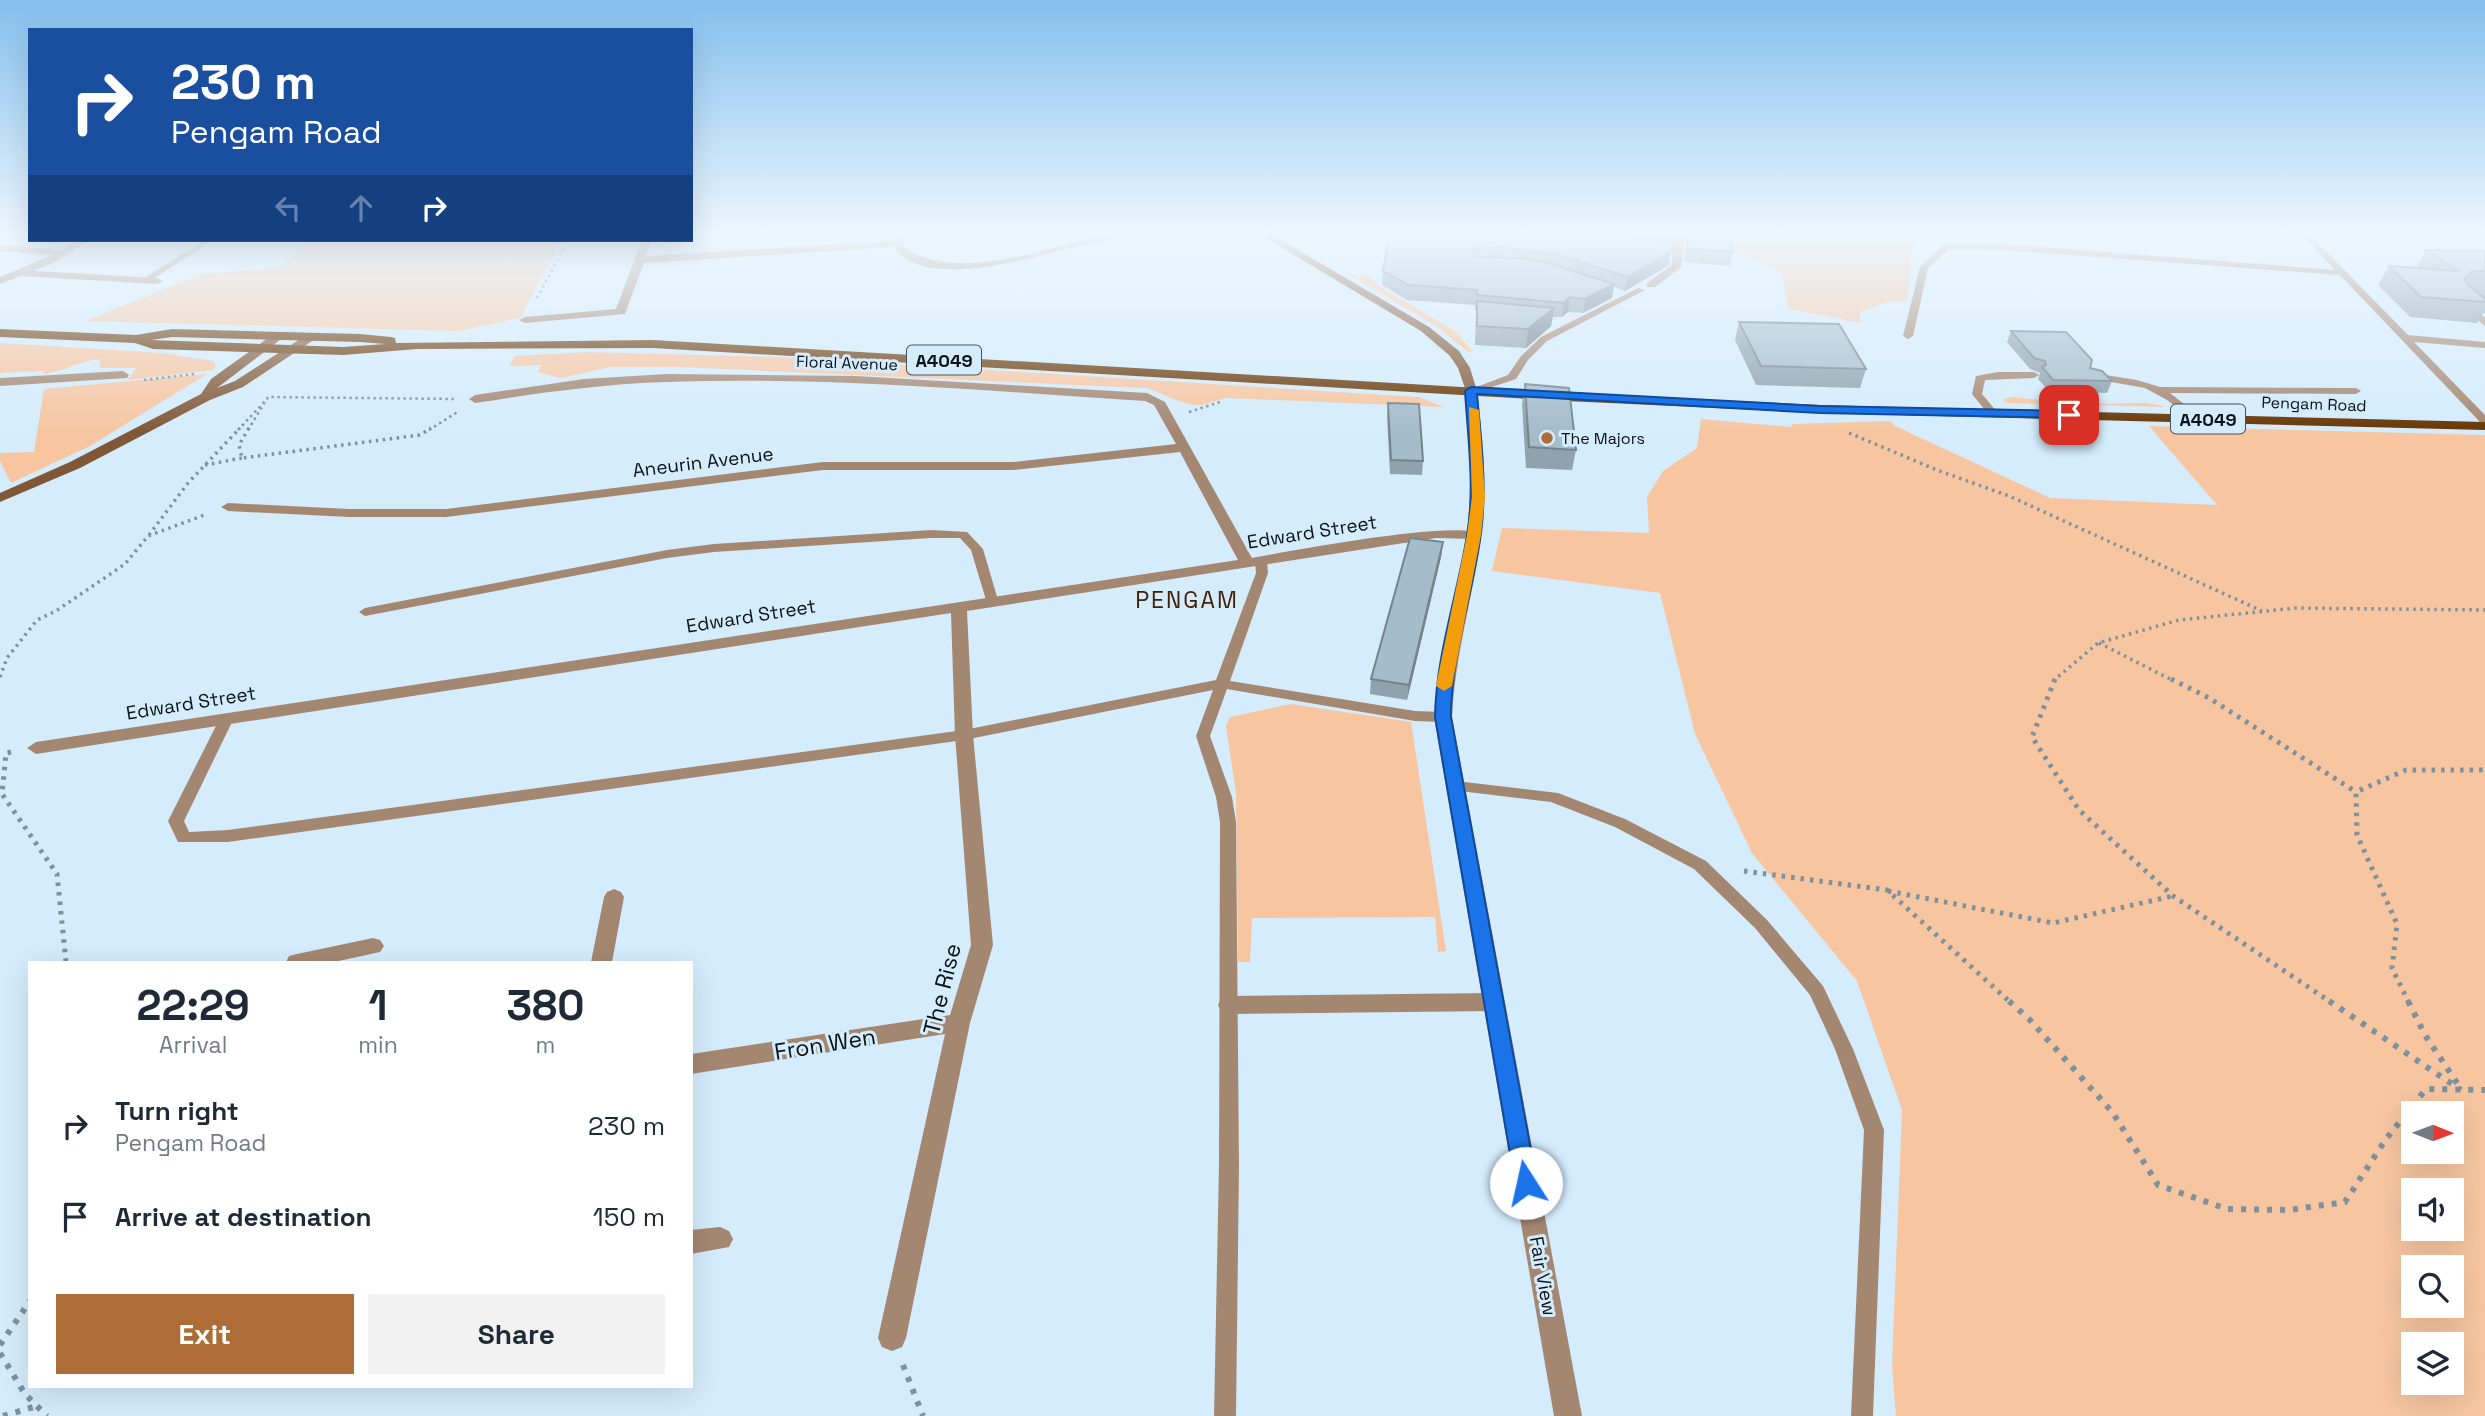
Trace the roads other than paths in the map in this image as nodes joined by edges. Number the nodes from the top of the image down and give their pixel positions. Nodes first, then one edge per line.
1 (625, 300) edge
2 (1376, 300) edge
3 (1612, 300) edge
4 (1916, 300) edge
5 (2369, 300) edge
6 (2460, 300) edge
7 (526, 320) dead end
8 (1548, 321) edge
9 (1573, 323) junction
10 (2485, 323) edge
11 (0, 333) edge
12 (279, 336) junction
13 (1908, 336) dead end
14 (312, 337) junction
15 (2406, 338) junction
16 (136, 339) junction
17 (417, 345) junction
18 (2485, 345) edge
19 (260, 350) junction
20 (294, 351) junction
21 (88, 363) dead end
22 (123, 374) dead end
23 (2034, 375) edge
24 (2091, 376) edge
25 (72, 378) junction
26 (0, 382) edge
27 (2162, 390) junction
28 (1471, 391) junction
29 (2356, 391) dead end
30 (205, 397) junction
31 (475, 399) road end
32 (1993, 413) junction
33 (2195, 418) junction
34 (2485, 424) edge
35 (1184, 447) junction
36 (0, 498) edge
37 (228, 507) road end
38 (1474, 535) junction
39 (1254, 562) junction
40 (992, 600) junction
41 (959, 606) junction
42 (365, 612) dead end
43 (1220, 684) junction
44 (1443, 717) junction
45 (228, 718) junction
46 (964, 734) junction
47 (36, 748) road end
48 (1456, 786) junction
49 (614, 897) dead end
50 (373, 946) dead end
51 (302, 961) edge
52 (601, 961) edge
53 (1494, 1002) junction
54 (1229, 1005) junction
55 (959, 1023) junction
56 (693, 1064) edge
57 (720, 1240) dead end
58 (693, 1242) edge
59 (892, 1338) road end
60 (1225, 1416) edge
61 (1568, 1416) edge
62 (1862, 1416) edge

1 - 7 street
2 - 28 main road
3 - 9 lane
4 - 13 lane
5 - 15 lane
6 - 10 lane
8 - 9 lane
9 - 28 lane
11 - 16 main road, A4049
12 - 14 main road, A4049
12 - 16 main road, A4049
12 - 19 main road
14 - 17 main road, A4049
14 - 20 main road
15 - 18 lane
15 - 34 lane
16 - 19 main road, A4049
17 - 20 main road, A4049
17 - 28 main road, A4049
19 - 20 main road, A4049
19 - 30 main road
20 - 30 main road
21 - 25 street
22 - 25 street
23 - 32 lane
24 - 27 lane
25 - 26 street
27 - 29 lane
27 - 33 lane
28 - 32 main road, Pengam Road / A4049
28 - 38 street, Fair View
30 - 36 main road
31 - 35 street, Floral Avenue
32 - 33 main road, Pengam Road / A4049
33 - 34 main road, Pengam Road / A4049
35 - 37 street, Aneurin Avenue
35 - 39 street, Floral Avenue
38 - 39 street, Edward Street
38 - 44 street, Fair View
39 - 40 street, Edward Street
39 - 43 lane
40 - 41 street, Edward Street
40 - 42 lane
41 - 45 street, Edward Street
41 - 46 street, The Rise
43 - 44 lane
43 - 46 lane
43 - 54 lane
44 - 48 street, Fair View
45 - 46 lane
45 - 47 street, Edward Street
46 - 55 street, The Rise
48 - 53 street, Fair View
48 - 62 lane
49 - 52 street
50 - 51 street
53 - 54 street
53 - 61 street, Fair View
54 - 60 lane
55 - 56 street, Fron Wen
55 - 59 street, The Rise
57 - 58 street

